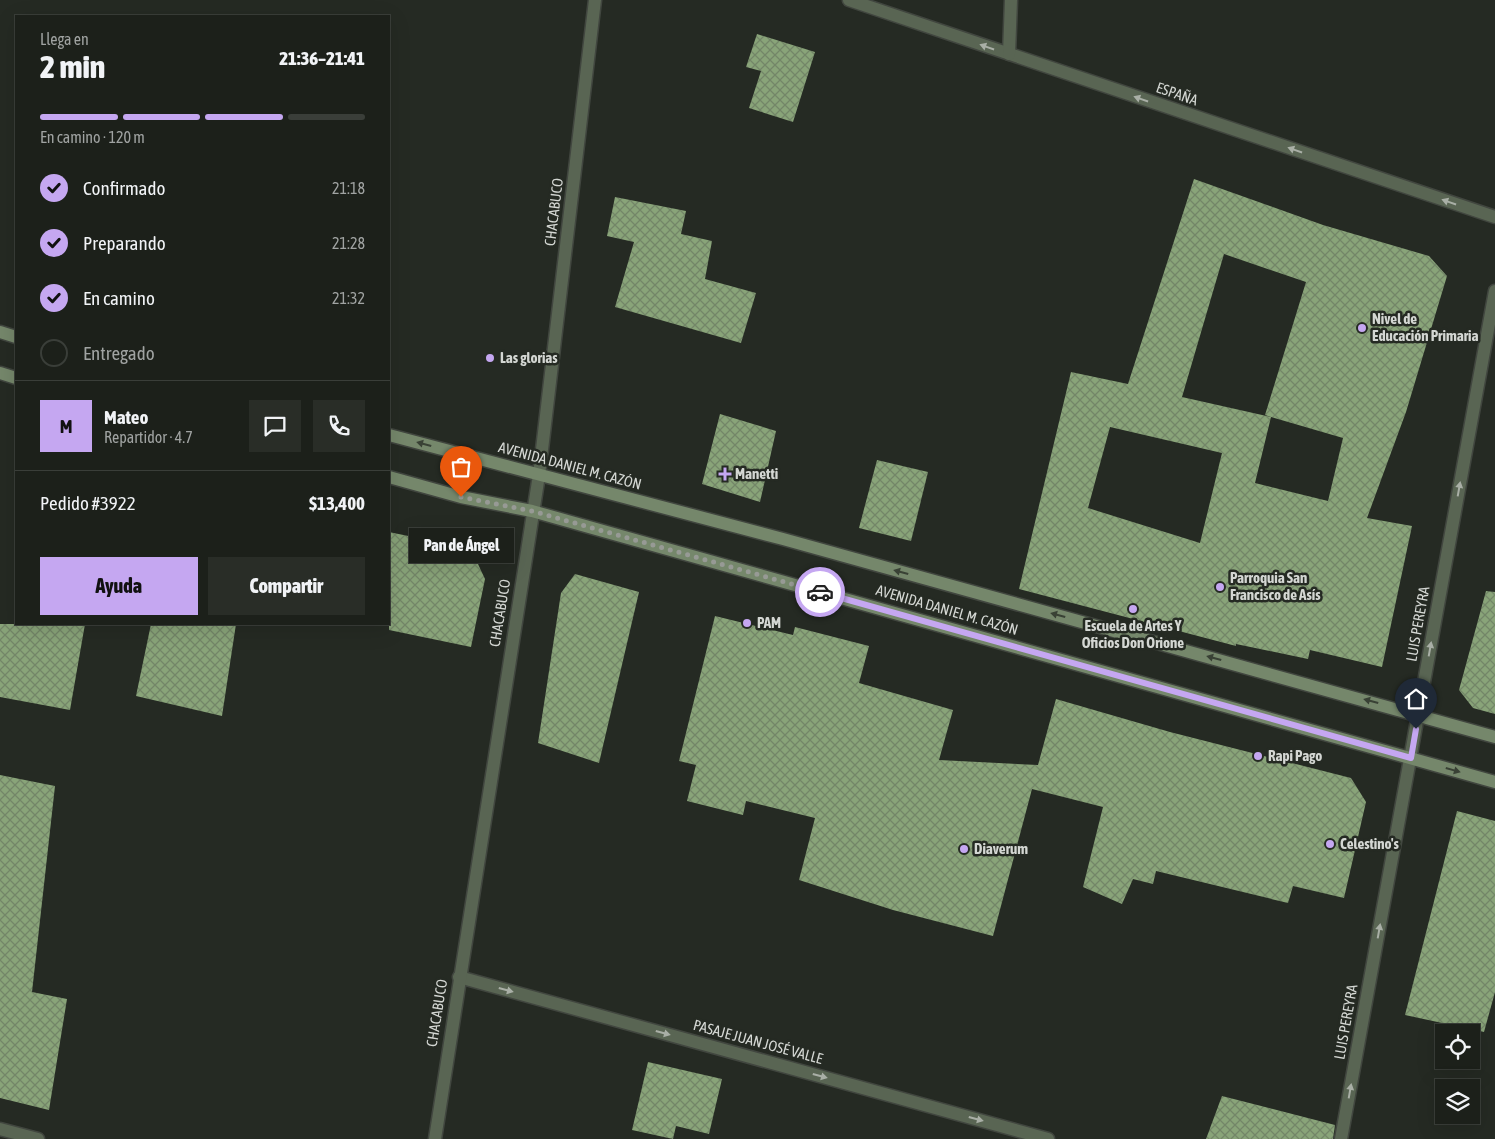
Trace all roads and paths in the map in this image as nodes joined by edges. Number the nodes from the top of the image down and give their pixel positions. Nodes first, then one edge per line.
1 (595, 0) edge
2 (849, 0) edge
3 (1011, 0) edge
4 (1009, 54) junction
5 (1495, 218) edge
6 (1495, 291) edge
7 (0, 332) edge
8 (15, 336) edge
9 (0, 373) edge
10 (15, 378) edge
11 (390, 435) edge
12 (539, 474) junction
13 (390, 477) edge
14 (532, 511) junction
15 (1418, 714) junction
16 (1495, 737) edge
17 (1411, 758) junction
18 (1495, 782) edge
19 (459, 977) junction
20 (0, 1129) edge
21 (38, 1139) edge
22 (434, 1139) edge
23 (1048, 1139) edge
24 (1341, 1139) edge

1 - 12 street, CHACABUCO
4 -> 2 street, ESPAÑA
3 - 4 street
5 -> 4 street, ESPAÑA
15 -> 6 street, LUIS PEREYRA
7 - 8 main road
9 - 10 main road
12 -> 11 main road, AVENIDA DANIEL M. CAZÓN
12 - 14 street, CHACABUCO
15 -> 12 main road, AVENIDA DANIEL M. CAZÓN
13 - 14 main road, AVENIDA DANIEL M. CAZÓN
14 - 17 main road, AVENIDA DANIEL M. CAZÓN
14 - 19 street, CHACABUCO
15 - 16 main road, AVENIDA DANIEL M. CAZÓN
15 - 17 street, LUIS PEREYRA
17 -> 18 main road, AVENIDA DANIEL M. CAZÓN
24 -> 17 street, LUIS PEREYRA
19 - 22 street, CHACABUCO
19 -> 23 street, PASAJE JUAN JOSÉ VALLE
20 - 21 street

